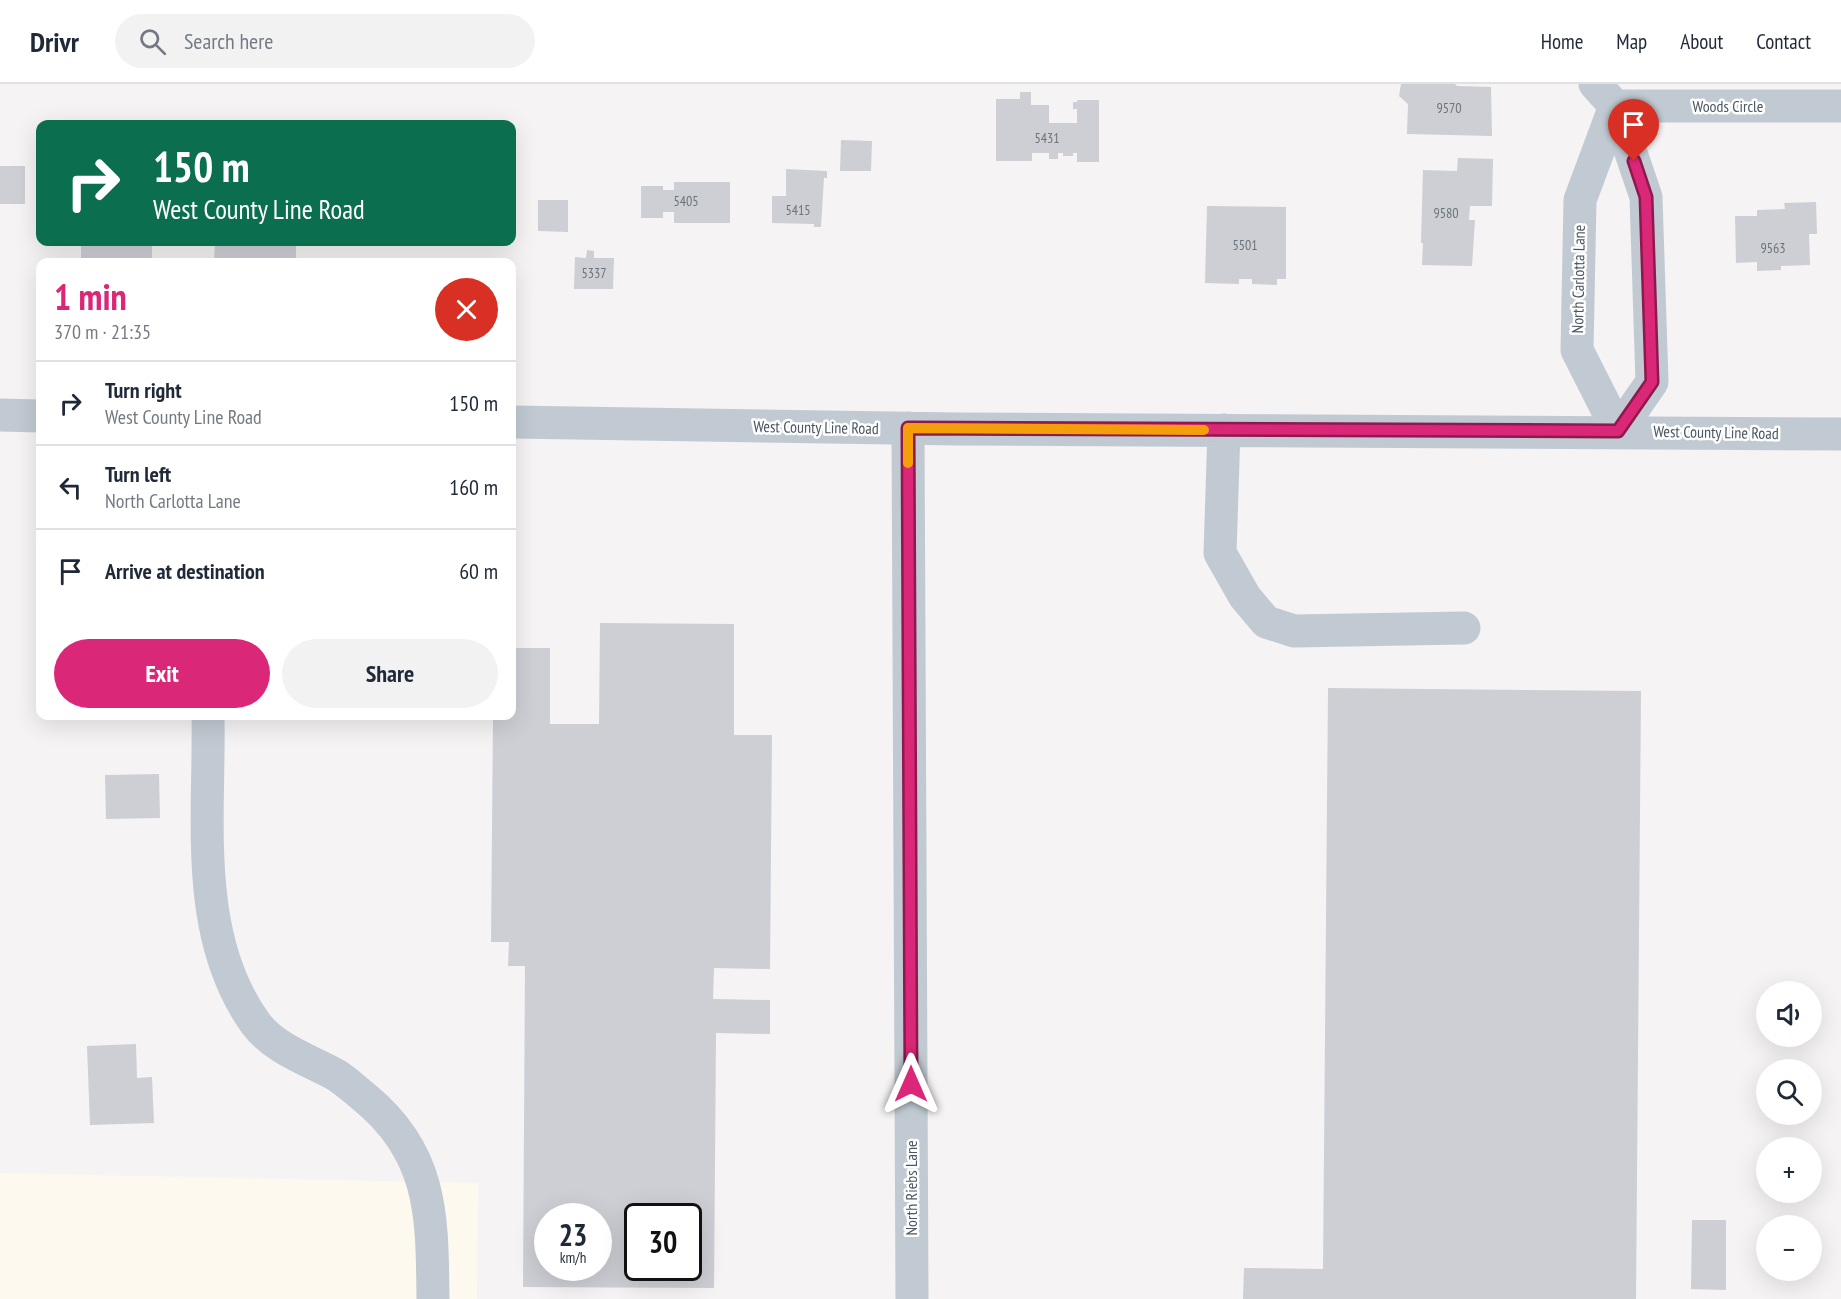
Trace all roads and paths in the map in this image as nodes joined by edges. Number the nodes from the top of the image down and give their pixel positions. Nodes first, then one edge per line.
1 (1605, 95) edge
2 (1841, 106) edge
3 (0, 415) edge
4 (36, 416) edge
5 (516, 422) edge
6 (908, 428) junction
7 (1224, 430) junction
8 (1618, 431) junction
9 (1841, 434) edge
10 (1464, 628) dead end
11 (208, 720) edge
12 (433, 1299) edge
13 (912, 1299) edge

1 - 2 street, Woods Circle
1 - 8 street, North Carlotta Lane
1 - 8 street
3 - 4 street
5 - 6 street, West County Line Road
6 - 7 street, West County Line Road
6 - 13 street, North Riebs Lane
7 - 8 street, West County Line Road
7 - 10 street
8 - 9 street, West County Line Road
11 - 12 street

